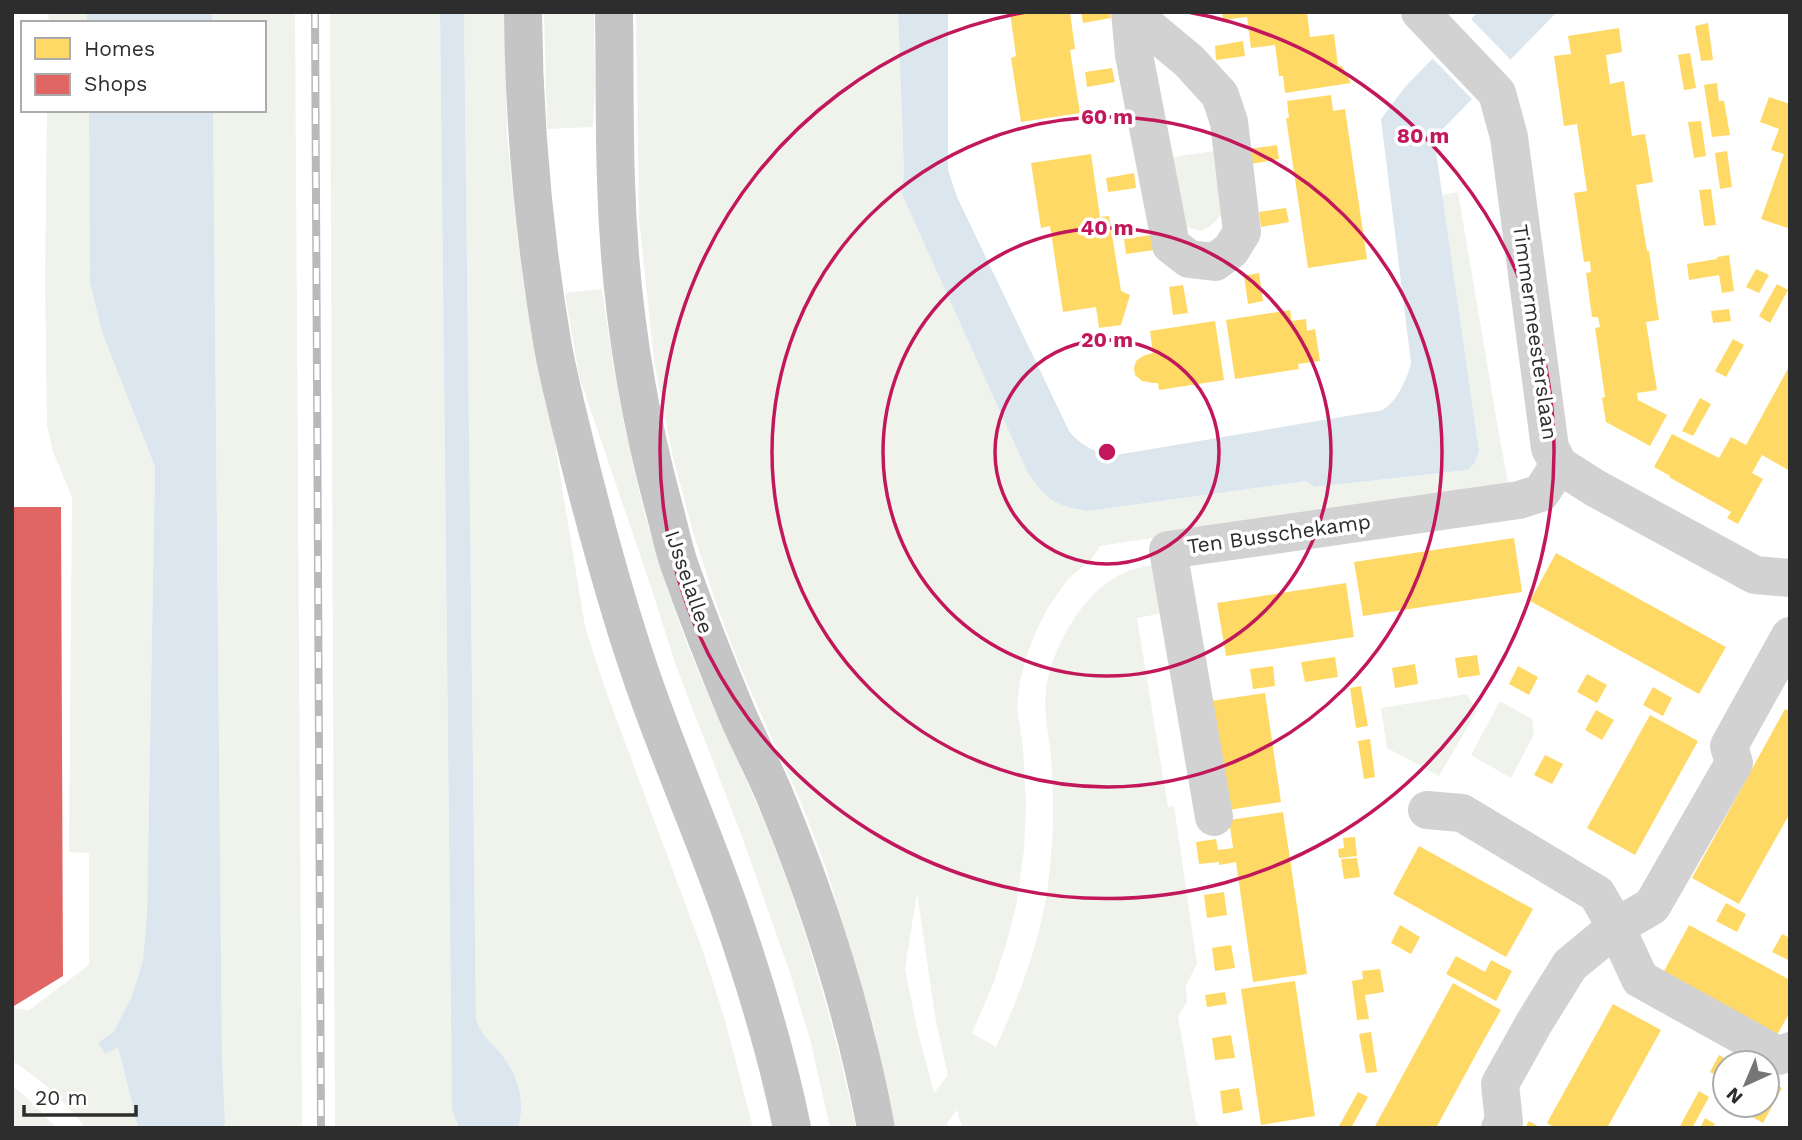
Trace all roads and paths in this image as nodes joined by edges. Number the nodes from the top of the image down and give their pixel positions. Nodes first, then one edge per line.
1 (523, 12) edge
2 (614, 12) edge
3 (1130, 12) edge
4 (1427, 20) edge
5 (1559, 465) junction
6 (1790, 578) edge
7 (1790, 636) edge
8 (1427, 810) dead end
9 (1214, 817) dead end
10 (1616, 927) junction
11 (1790, 1051) edge
12 (792, 1128) edge
13 (876, 1128) edge
14 (1500, 1128) edge

1 - 12 main road
2 - 13 main road, IJsselallee
3 - 3 street
4 - 5 street, Timmermeesterslaan
5 - 6 street, Timmermeesterslaan
5 - 9 street, Ten Busschekamp
7 - 10 street
8 - 10 street
10 - 11 street
10 - 14 street

